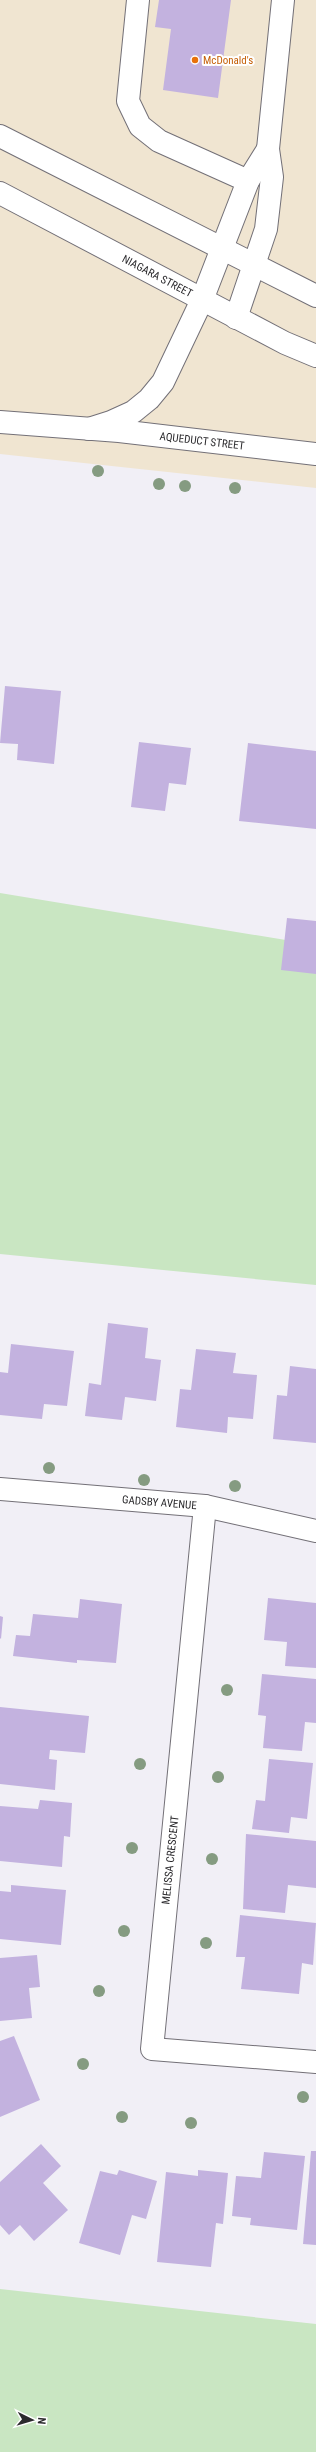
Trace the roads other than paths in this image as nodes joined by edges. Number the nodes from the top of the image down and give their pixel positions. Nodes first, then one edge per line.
1 (138, 0) edge
2 (282, 0) edge
3 (0, 136) edge
4 (268, 149) junction
5 (248, 181) junction
6 (0, 193) edge
7 (223, 249) junction
8 (255, 266) junction
9 (316, 296) edge
10 (202, 300) junction
11 (236, 318) junction
12 (316, 356) edge
13 (0, 422) edge
14 (89, 429) junction
15 (316, 454) edge
16 (0, 1489) edge
17 (205, 1506) junction
18 (316, 1531) edge
19 (316, 2062) edge

1 - 5 street
2 - 4 street
3 - 7 street
4 - 5 street, AQUEDUCT STREET
4 - 8 street
5 - 7 street, AQUEDUCT STREET
6 - 10 street, NIAGARA STREET
7 - 8 street
7 - 10 street, AQUEDUCT STREET
8 - 9 street
8 - 11 street
10 - 11 street, NIAGARA STREET
10 - 14 street, AQUEDUCT STREET
11 - 12 street, NIAGARA STREET
13 - 14 street, AQUEDUCT STREET
14 - 15 street, AQUEDUCT STREET
16 - 17 street, GADSBY AVENUE
17 - 18 street, GADSBY AVENUE
17 - 19 street, MELISSA CRESCENT

